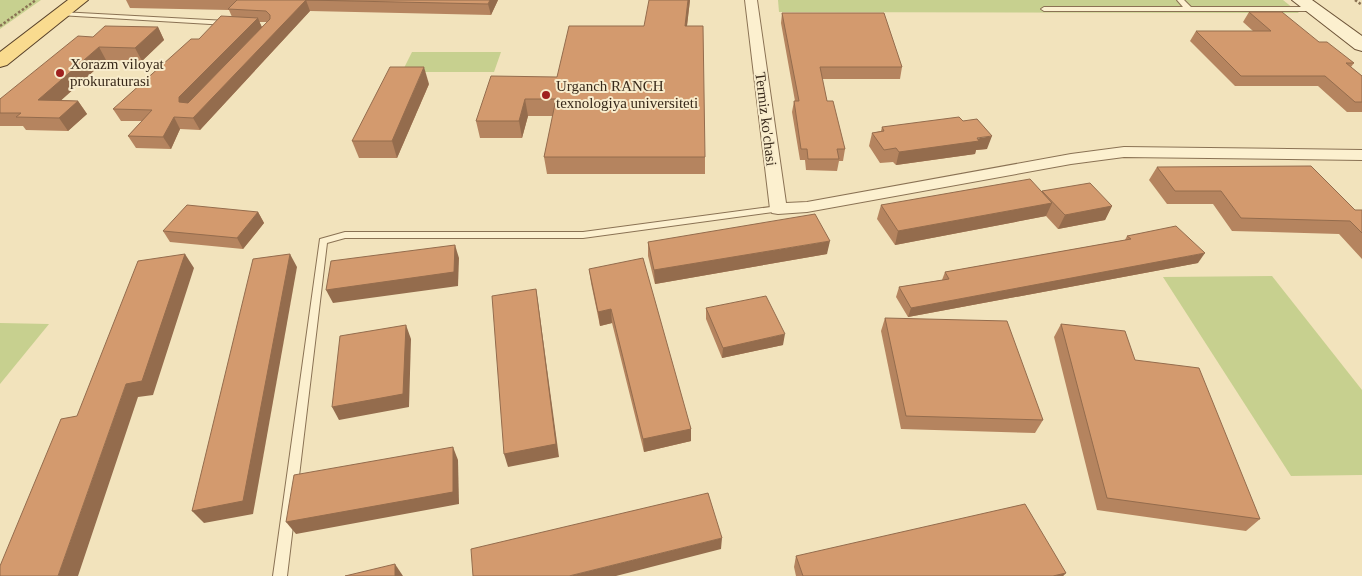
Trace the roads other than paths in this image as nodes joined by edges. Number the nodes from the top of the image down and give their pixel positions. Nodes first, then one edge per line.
1 (79, 0) edge
2 (752, 0) edge
3 (1112, 0) edge
4 (1180, 0) edge
5 (1275, 0) edge
6 (1307, 5) edge
7 (59, 7) edge
8 (1044, 9) dead end
9 (1120, 9) junction
10 (1189, 9) junction
11 (238, 24) edge
12 (1362, 26) edge
13 (0, 42) edge
14 (1362, 45) edge
15 (0, 61) edge
16 (1362, 155) edge
17 (778, 209) junction
18 (280, 576) edge

1 - 7 main road
2 - 17 street, Termiz ko'chasi
3 - 9 lane
4 - 10 lane
5 - 6 lane
6 - 10 lane
6 - 12 main road
6 - 14 main road
7 - 11 lane
7 - 13 main road
7 - 15 main road
8 - 9 lane
9 - 10 lane
16 - 17 street
17 - 18 lane

